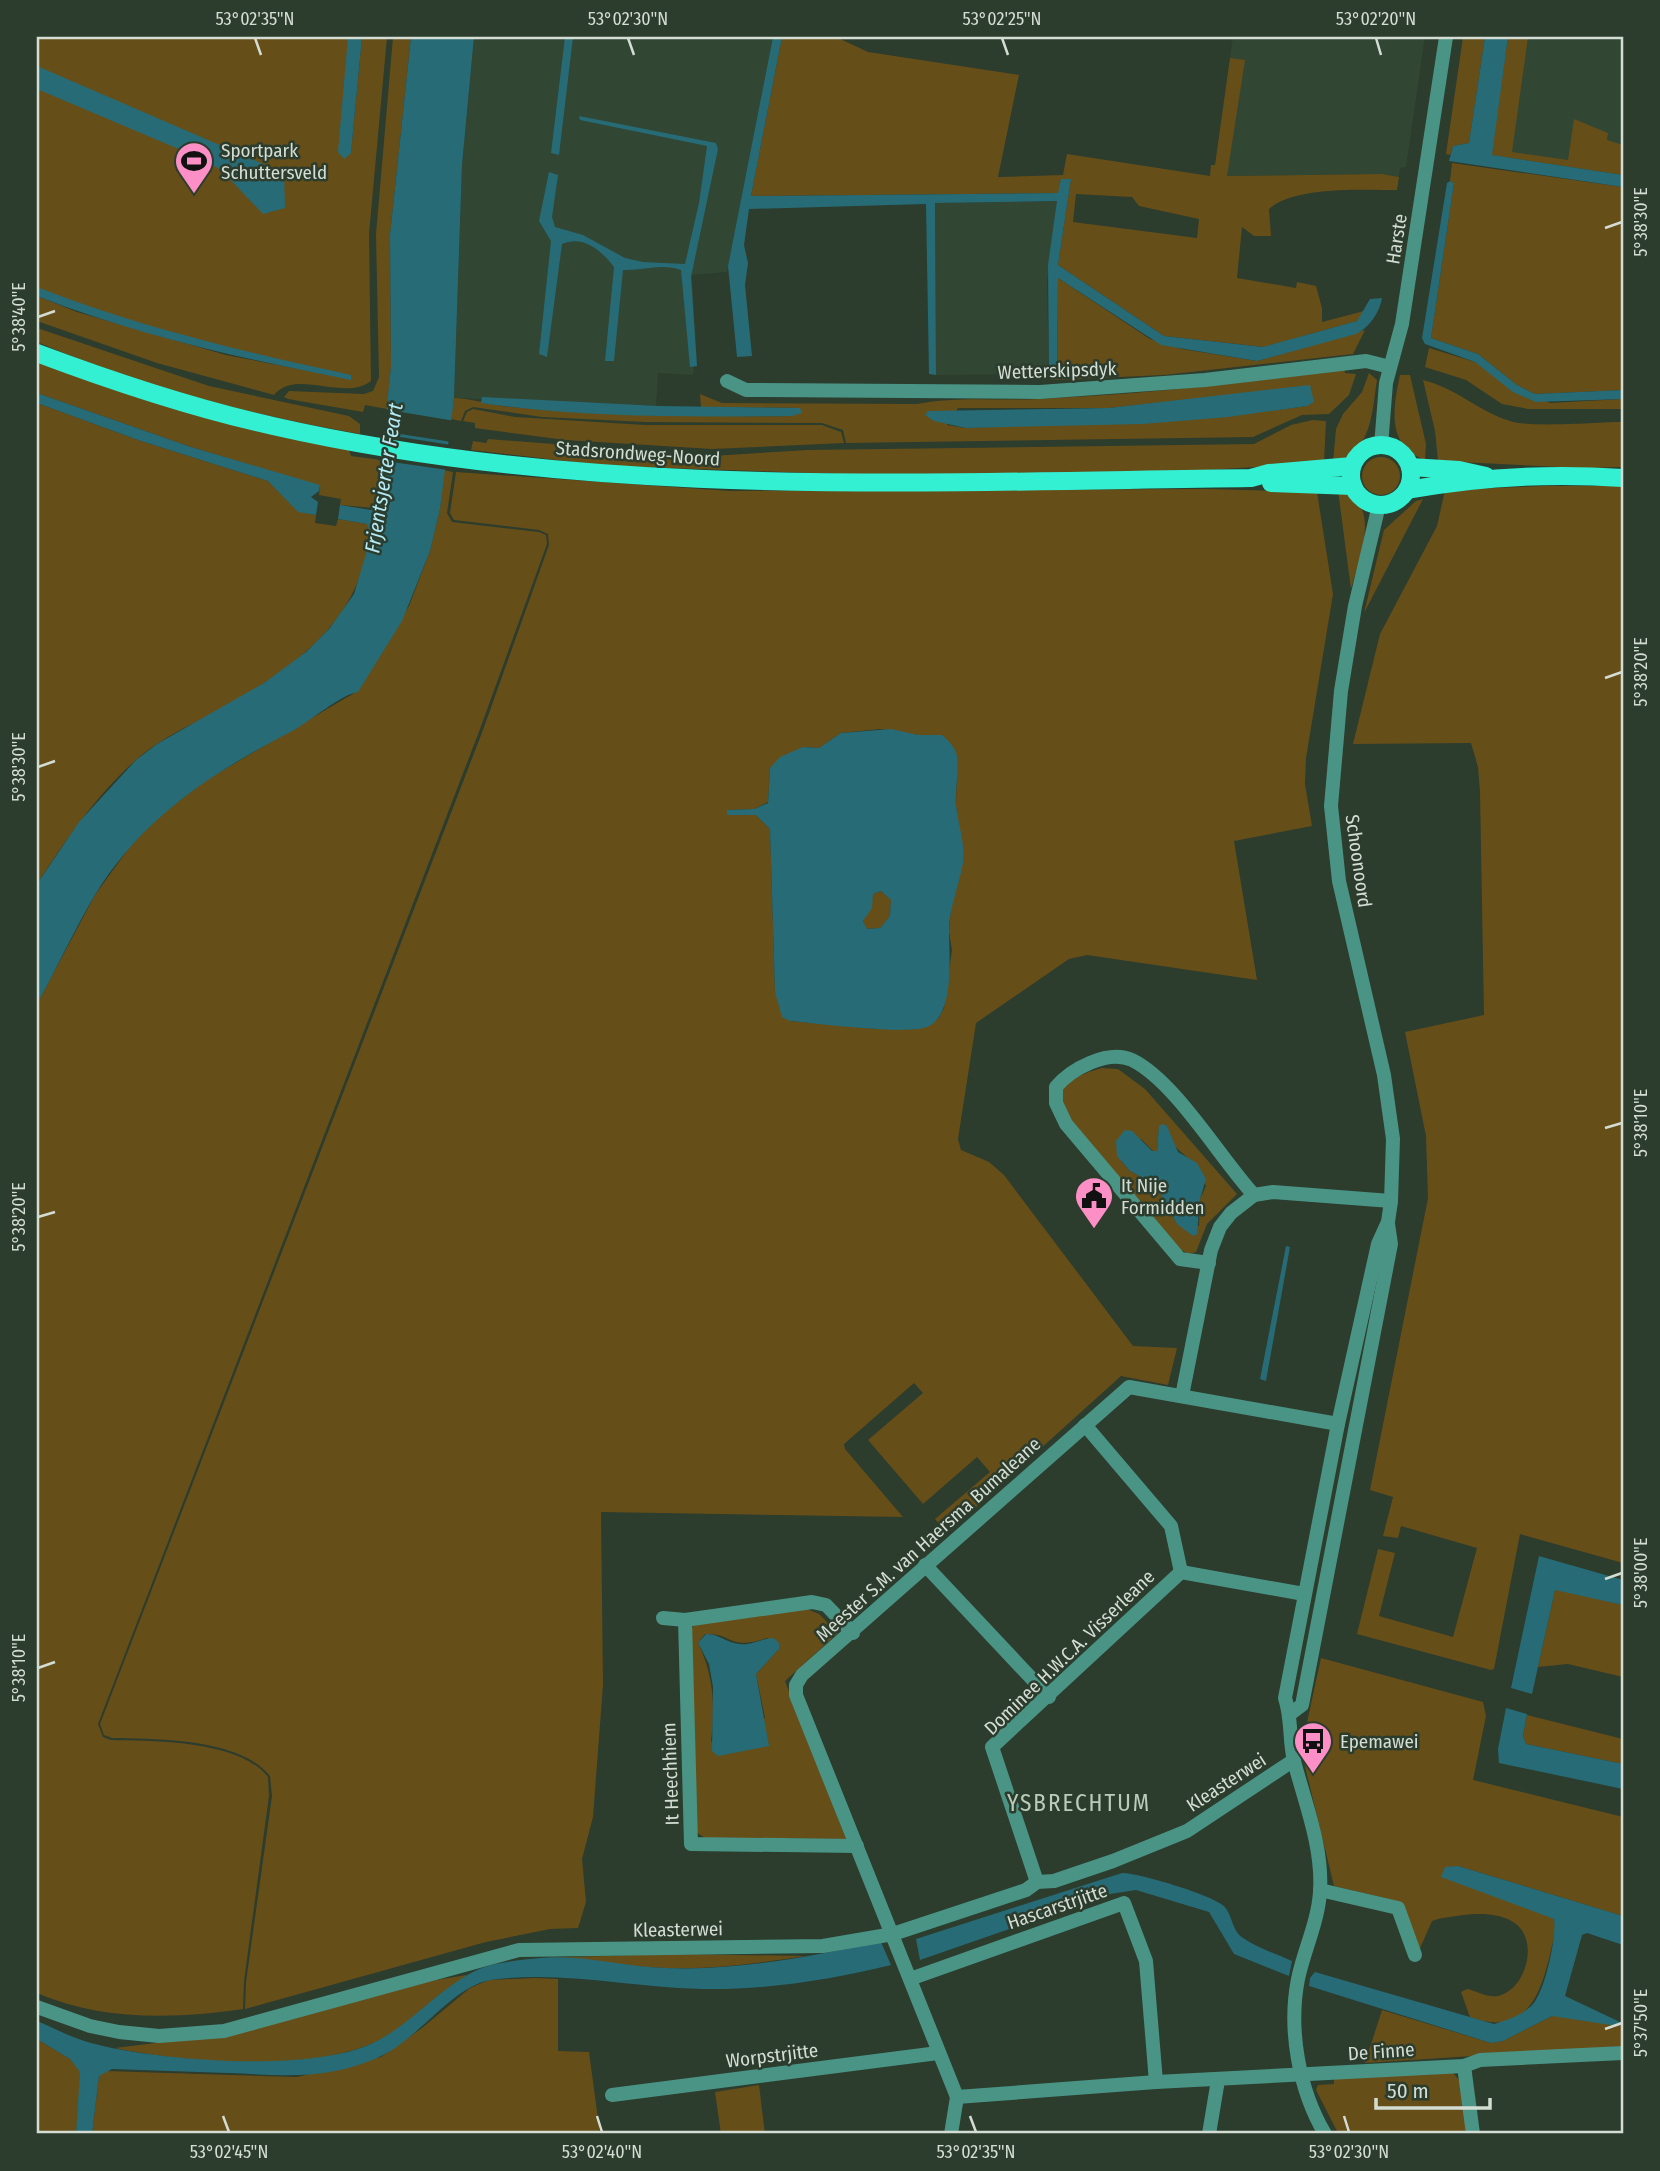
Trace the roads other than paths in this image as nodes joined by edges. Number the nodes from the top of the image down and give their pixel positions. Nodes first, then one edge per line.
1 (1446, 37) edge
2 (37, 353) edge
3 (1390, 366) junction
4 (727, 381) dead end
5 (1381, 446) junction
6 (1352, 466) junction
7 (1410, 467) junction
8 (1623, 475) edge
9 (1491, 477) junction
10 (1251, 478) junction
11 (1353, 486) junction
12 (1408, 490) junction
13 (1379, 505) junction
14 (1254, 1195) junction
15 (1391, 1201) junction
16 (1388, 1222) junction
17 (1209, 1263) junction
18 (1182, 1396) junction
19 (1338, 1424) junction
20 (1086, 1425) junction
21 (925, 1565) junction
22 (1181, 1572) junction
23 (1304, 1594) junction
24 (663, 1618) dead end
25 (685, 1620) junction
26 (853, 1633) junction
27 (1049, 1697) junction
28 (1290, 1714) junction
29 (1294, 1760) junction
30 (857, 1846) junction
31 (1037, 1882) junction
32 (1320, 1890) junction
33 (893, 1934) junction
34 (1415, 1955) dead end
35 (910, 1979) junction
36 (37, 2007) edge
37 (938, 2053) junction
38 (1623, 2053) edge
39 (1464, 2066) junction
40 (1301, 2076) junction
41 (1218, 2080) junction
42 (1156, 2082) junction
43 (612, 2095) dead end
44 (957, 2097) junction
45 (951, 2134) edge
46 (1209, 2134) edge
47 (1325, 2134) edge
48 (1473, 2134) edge

1 - 3 street, Harste
2 - 10 main road, Stadsrondweg-Noord
3 - 4 street, Wetterskipsdyk
3 - 5 street, Harste
5 - 6 main road
5 - 7 main road
6 - 10 main road, Stadsrondweg-Noord
6 - 11 main road
7 - 9 main road
7 - 12 main road
8 - 9 main road
9 - 12 main road
10 - 11 main road, Stadsrondweg-Noord
11 - 13 main road
12 - 13 main road
13 - 15 street, Schoonoord
14 - 15 street
14 - 17 street
14 - 17 street
15 - 16 street, Schoonoord
16 - 19 street, Schoonoord
16 - 28 street, Schoonoord
17 - 18 street
18 - 19 street, Meester S.M. van Haersma Bumaleane
18 - 20 street, Meester S.M. van Haersma Bumaleane
19 - 23 street
20 - 21 street, Meester S.M. van Haersma Bumaleane
20 - 22 street
21 - 26 street, Meester S.M. van Haersma Bumaleane
21 - 27 street
22 - 23 street, Dominee H.W.C.A. Visserleane
22 - 27 street, Dominee H.W.C.A. Visserleane
23 - 28 street
24 - 25 street
25 - 26 street
25 - 30 street, It Heechhiem
26 - 30 street, Meester S.M. van Haersma Bumaleane
27 - 31 street, Dominee H.W.C.A. Visserleane
28 - 29 street
29 - 31 street, Kleasterwei
29 - 32 street
30 - 33 street, Meester S.M. van Haersma Bumaleane
31 - 33 street, Kleasterwei
32 - 34 street
32 - 40 street
33 - 35 street
33 - 36 street, Kleasterwei
35 - 37 street
35 - 42 street, Hascarstrjitte
37 - 43 street, Worpstrjitte
37 - 44 street
38 - 39 street, De Finne
39 - 40 street, De Finne
39 - 48 street
40 - 41 street
40 - 47 street
41 - 42 street
41 - 46 street
42 - 44 street
44 - 45 street

